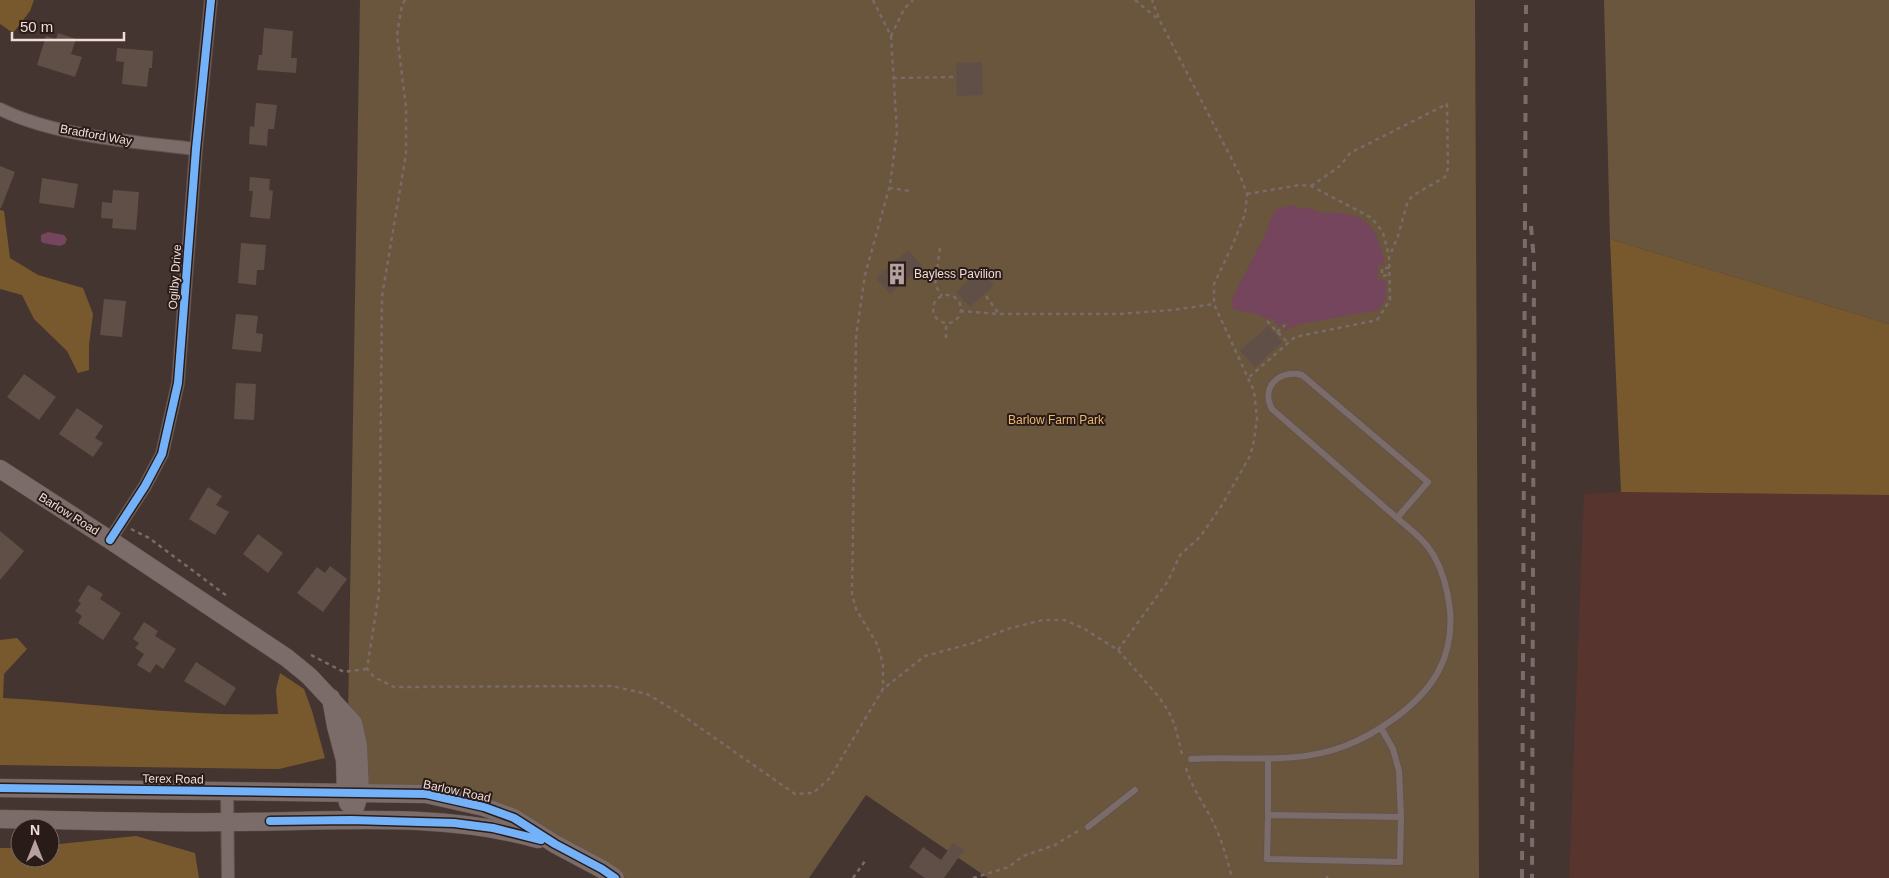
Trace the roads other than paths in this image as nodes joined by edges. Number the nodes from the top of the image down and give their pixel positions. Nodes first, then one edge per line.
1 (211, 0) edge
2 (0, 109) edge
3 (196, 149) junction
4 (0, 469) edge
5 (1397, 518) junction
6 (110, 540) junction
7 (1381, 728) junction
8 (1191, 759) dead end
9 (1268, 759) junction
10 (0, 788) edge
11 (227, 790) junction
12 (1135, 790) dead end
13 (353, 792) junction
14 (1268, 815) junction
15 (1401, 818) junction
16 (0, 819) edge
17 (352, 820) junction
18 (228, 822) junction
19 (1088, 827) road end
20 (555, 844) junction
21 (228, 878) edge
22 (615, 878) edge

1 - 3 street, Ogilby Drive
2 - 3 street, Bradford Way
3 - 6 street, Ogilby Drive
4 - 6 street, Barlow Road
5 - 5 lane
5 - 7 lane
6 - 13 street, Barlow Road
7 - 9 lane
7 - 15 lane
8 - 9 lane
9 - 14 lane
10 - 11 street, Terex Road
11 - 13 street, Terex Road
11 - 18 street
12 - 19 lane
13 - 17 street, Barlow Road
13 - 20 street, Barlow Road
14 - 15 lane
14 - 15 lane
16 - 18 street
17 - 18 street
17 - 20 street, Barlow Road
18 - 21 street
20 - 22 street, Barlow Road

